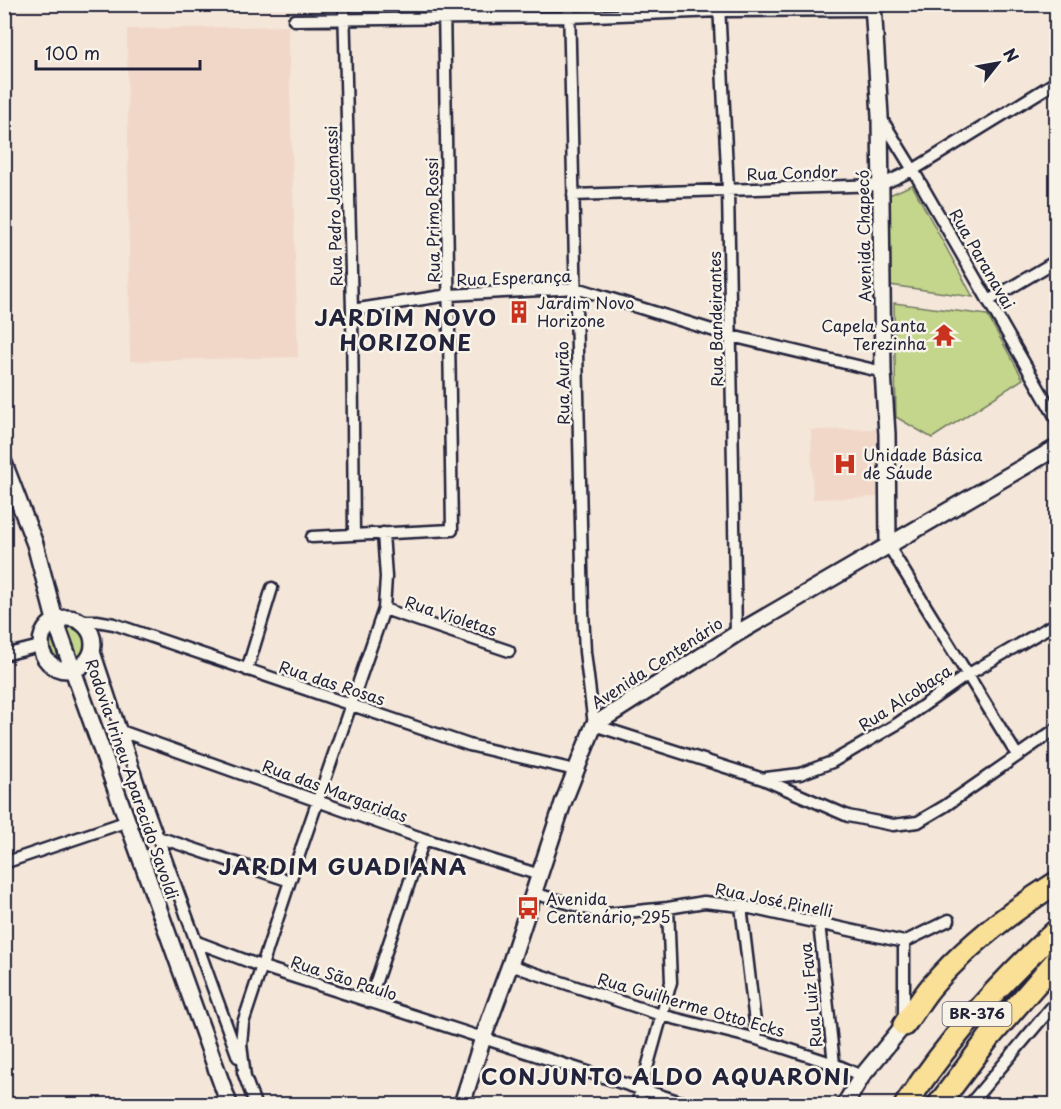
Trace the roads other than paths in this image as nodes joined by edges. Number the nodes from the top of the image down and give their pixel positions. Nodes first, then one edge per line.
1 (344, 4) edge
2 (444, 4) edge
3 (569, 4) edge
4 (876, 6) edge
5 (719, 8) edge
6 (569, 17) junction
7 (444, 18) junction
8 (294, 20) dead end
9 (344, 21) junction
10 (1056, 82) edge
11 (880, 116) junction
12 (913, 170) junction
13 (881, 185) junction
14 (728, 190) junction
15 (573, 195) junction
16 (1056, 261) edge
17 (576, 288) junction
18 (449, 296) junction
19 (988, 301) junction
20 (352, 310) junction
21 (731, 336) junction
22 (883, 372) junction
23 (1056, 418) edge
24 (1056, 448) edge
25 (4, 463) edge
26 (383, 533) junction
27 (354, 535) junction
28 (312, 537) dead end
29 (888, 545) junction
30 (272, 588) dead end
31 (384, 609) junction
32 (56, 620) junction
33 (80, 621) junction
34 (1056, 623) edge
35 (736, 633) junction
36 (40, 646) junction
37 (93, 647) junction
38 (509, 651) dead end
39 (4, 655) edge
40 (74, 670) junction
41 (247, 670) junction
42 (967, 675) junction
43 (352, 705) junction
44 (594, 725) junction
45 (1056, 729) edge
46 (121, 731) junction
47 (1017, 755) junction
48 (575, 770) junction
49 (763, 778) junction
50 (319, 800) junction
51 (128, 821) junction
52 (158, 837) junction
53 (424, 839) junction
54 (4, 862) edge
55 (540, 875) junction
56 (290, 880) junction
57 (1056, 883) edge
58 (533, 894) junction
59 (741, 906) junction
60 (668, 908) junction
61 (949, 920) dead end
62 (819, 923) junction
63 (1056, 931) edge
64 (197, 942) junction
65 (904, 942) junction
66 (1056, 961) edge
67 (510, 965) junction
68 (262, 967) junction
69 (369, 1002) junction
70 (1056, 1002) edge
71 (661, 1015) junction
72 (904, 1025) junction
73 (483, 1038) junction
74 (757, 1039) junction
75 (834, 1064) junction
76 (862, 1076) junction
77 (245, 1077) junction
78 (641, 1090) junction
79 (229, 1104) edge
80 (255, 1104) edge
81 (462, 1104) edge
82 (637, 1104) edge
83 (687, 1104) edge
84 (845, 1104) edge
85 (906, 1104) edge
86 (939, 1104) edge
87 (970, 1104) edge

1 - 9 street, Rua Pedro Jacomassi
2 - 7 street, Rua Primo Rossi
3 - 6 street, Rua Aurão
4 - 5 street
4 - 11 street, Avenida Chapecó
5 - 6 street
5 - 14 street, Rua Bandeirantes
6 - 7 street
6 - 15 street, Rua Aurão
7 - 9 street
7 - 18 street, Rua Primo Rossi
8 - 9 street
9 - 20 street, Rua Pedro Jacomassi
10 - 12 street, Rua Condor
11 - 12 street, Rua Paranavai
11 - 13 street, Avenida Chapecó
12 - 13 street, Rua Condor
12 - 19 street, Rua Paranavai
13 - 14 street, Rua Condor
13 - 22 street, Avenida Chapecó
14 - 15 street, Rua Condor
14 - 21 street, Rua Bandeirantes
15 - 17 street, Rua Aurão
16 - 19 street
17 - 18 street, Rua Esperança
17 - 21 street, Rua Esperança
17 - 44 street, Rua Aurão
18 - 20 street, Rua Esperança
18 - 26 street, Rua Primo Rossi
19 - 23 street, Rua Paranavai
20 - 27 street, Rua Pedro Jacomassi
21 - 22 street, Rua Esperança
21 - 35 street, Rua Bandeirantes
22 - 29 street, Avenida Chapecó
24 - 29 street, Avenida Centenário
25 - 32 street, Rodovia Irineu Aparecido Savoldi
26 - 27 street
26 - 31 street
27 - 28 street
29 - 35 street, Avenida Centenário
29 - 42 street
30 - 41 street
31 - 38 street, Rua Violetas
31 - 43 street
32 - 33 street
32 - 36 street
32 - 40 street, Rodovia Irineu Aparecido Savoldi
33 - 37 street
33 - 41 street, Rua das Rosas
34 - 42 street, Rua Alcobaça
35 - 44 street, Avenida Centenário
36 - 39 street
36 - 40 street
37 - 40 street
37 - 46 street
40 - 51 street, Rodovia Irineu Aparecido Savoldi
41 - 43 street, Rua das Rosas
42 - 47 street
42 - 49 street, Rua Alcobaça
43 - 48 street, Rua das Rosas
43 - 50 street
44 - 48 street, Avenida Centenário
44 - 49 street
45 - 47 street
46 - 50 street, Rua das Margaridas
46 - 52 street
47 - 49 street
48 - 55 street, Avenida Centenário
50 - 53 street, Rua das Margaridas
50 - 56 street
51 - 54 street
51 - 79 street, Rodovia Irineu Aparecido Savoldi
52 - 56 street
52 - 64 street
53 - 55 street, Rua das Margaridas
53 - 69 street
55 - 58 street, Avenida Centenário
56 - 68 street
57 - 72 highway
58 - 60 street, Rua José Pinelli
58 - 67 street, Avenida Centenário
59 - 60 street, Rua José Pinelli
59 - 62 street, Rua José Pinelli
59 - 74 street
60 - 71 street
61 - 65 street
62 - 65 street, Rua José Pinelli
62 - 75 street, Rua Luiz Fava
63 - 85 highway, BR-376
64 - 68 street, Rua São Paulo
64 - 77 street
65 - 72 street
66 - 86 highway, BR-376
67 - 71 street, Rua Guilherme Otto Ecks
67 - 73 street, Avenida Centenário
68 - 69 street, Rua São Paulo
68 - 77 street
69 - 73 street, Rua São Paulo
70 - 87 street
71 - 74 street, Rua Guilherme Otto Ecks
71 - 78 street
72 - 76 street
73 - 78 street, Rua São Paulo
73 - 81 street, Avenida Centenário
74 - 75 street, Rua Guilherme Otto Ecks
75 - 76 street, Rua Guilherme Otto Ecks
76 - 84 street
77 - 80 street
78 - 82 street
78 - 83 street, Rua São Paulo

